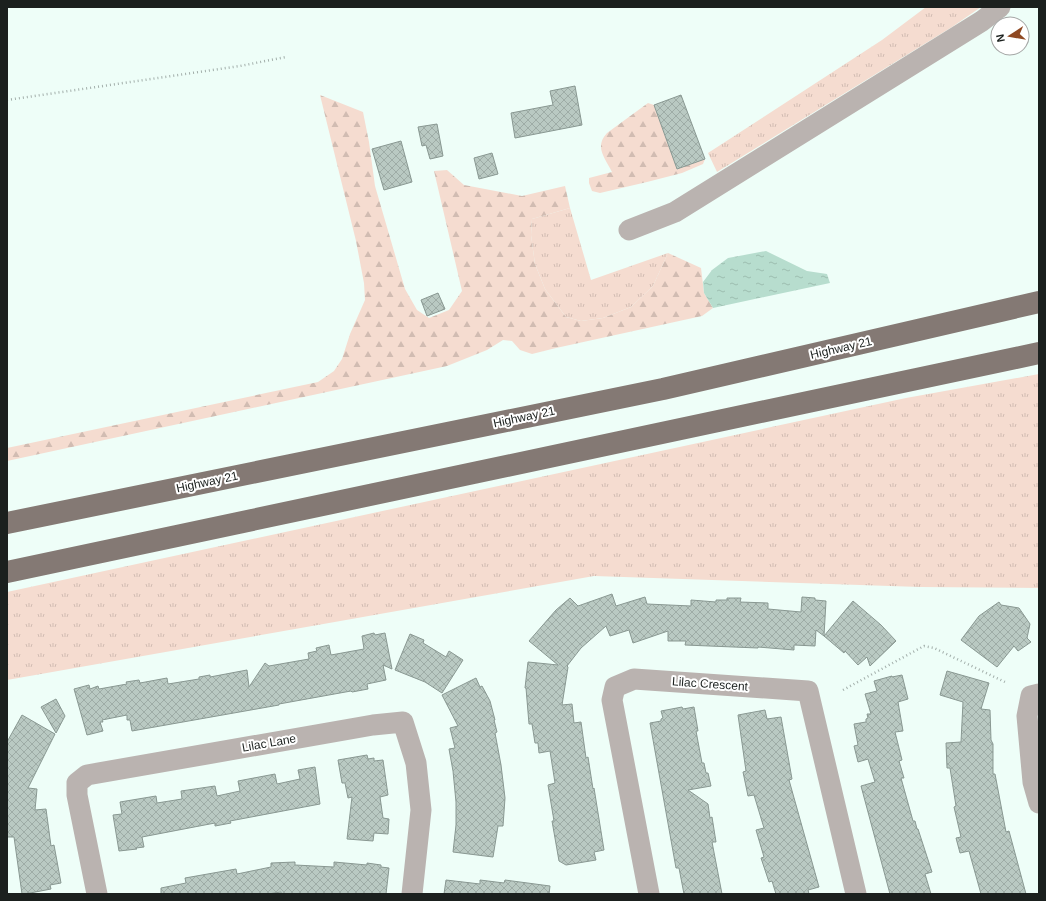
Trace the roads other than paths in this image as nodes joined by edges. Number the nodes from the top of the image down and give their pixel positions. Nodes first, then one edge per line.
1 (1000, 7) edge
2 (629, 230) dead end
3 (1039, 302) edge
4 (1039, 344) edge
5 (1030, 355) edge
6 (7, 523) edge
7 (7, 572) edge
8 (1039, 694) edge
9 (1039, 803) edge
10 (97, 894) edge
11 (412, 894) edge
12 (649, 894) edge
13 (856, 894) edge

1 - 2 street
3 - 6 main road, Highway 21
4 - 5 main road
5 - 7 main road
8 - 9 street
10 - 11 street, Lilac Lane
12 - 13 street, Lilac Crescent

